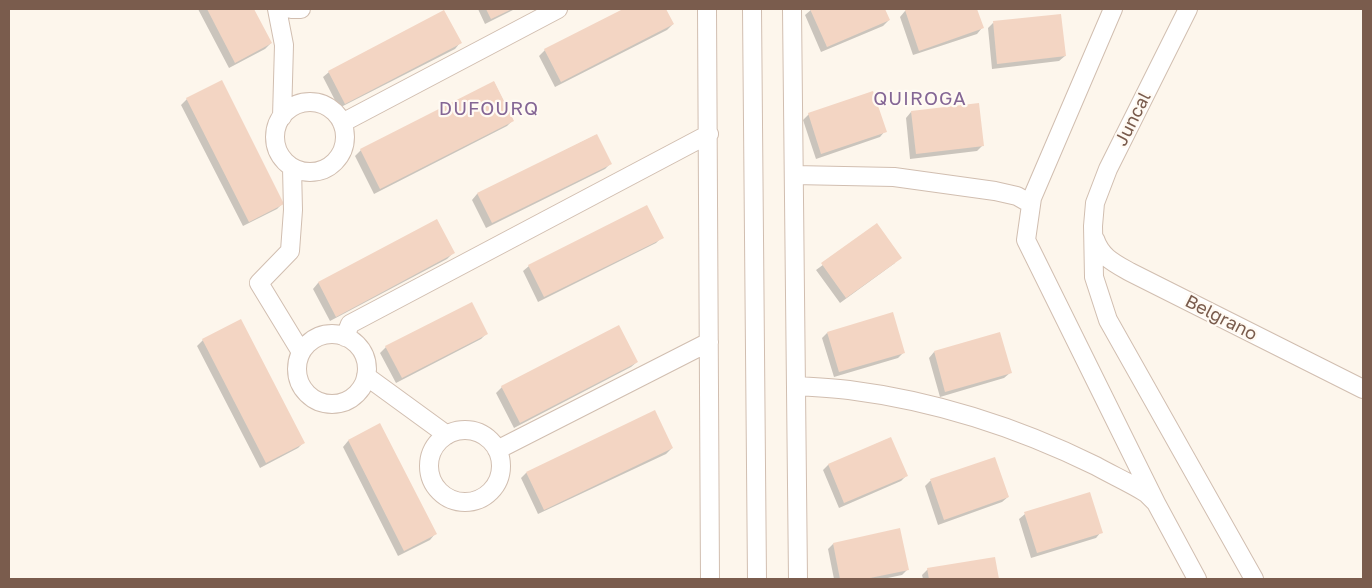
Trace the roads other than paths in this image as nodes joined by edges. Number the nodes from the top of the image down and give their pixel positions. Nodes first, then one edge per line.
1 (277, 9) edge
2 (291, 9) edge
3 (301, 9) edge
4 (558, 9) edge
5 (707, 9) edge
6 (752, 9) edge
7 (792, 9) edge
8 (1113, 9) edge
9 (1188, 9) edge
10 (282, 116) junction
11 (342, 123) junction
12 (709, 134) junction
13 (292, 168) junction
14 (794, 174) junction
15 (1031, 204) junction
16 (1093, 233) junction
17 (345, 336) junction
18 (709, 342) junction
19 (301, 352) junction
20 (366, 376) junction
21 (796, 386) junction
22 (1363, 388) edge
23 (446, 435) junction
24 (497, 450) junction
25 (1156, 503) junction
26 (710, 579) edge
27 (757, 579) edge
28 (798, 579) edge
29 (1197, 579) edge
30 (1254, 579) edge

1 - 10 street
2 - 3 street
4 - 11 street
5 - 12 street
6 - 27 street
7 - 14 street
8 - 15 street
9 - 16 street, Juncal
10 - 11 street
10 - 13 street
11 - 13 street
12 - 17 street
12 - 18 street
13 - 19 street
14 - 15 street
14 - 21 street
15 - 25 street
16 - 22 street, Belgrano
16 - 30 street, Juncal
17 - 19 street
17 - 20 street
18 - 24 street
18 - 26 street
19 - 20 street
20 - 23 street
21 - 25 street
21 - 28 street
23 - 24 street
23 - 24 street
25 - 29 street

